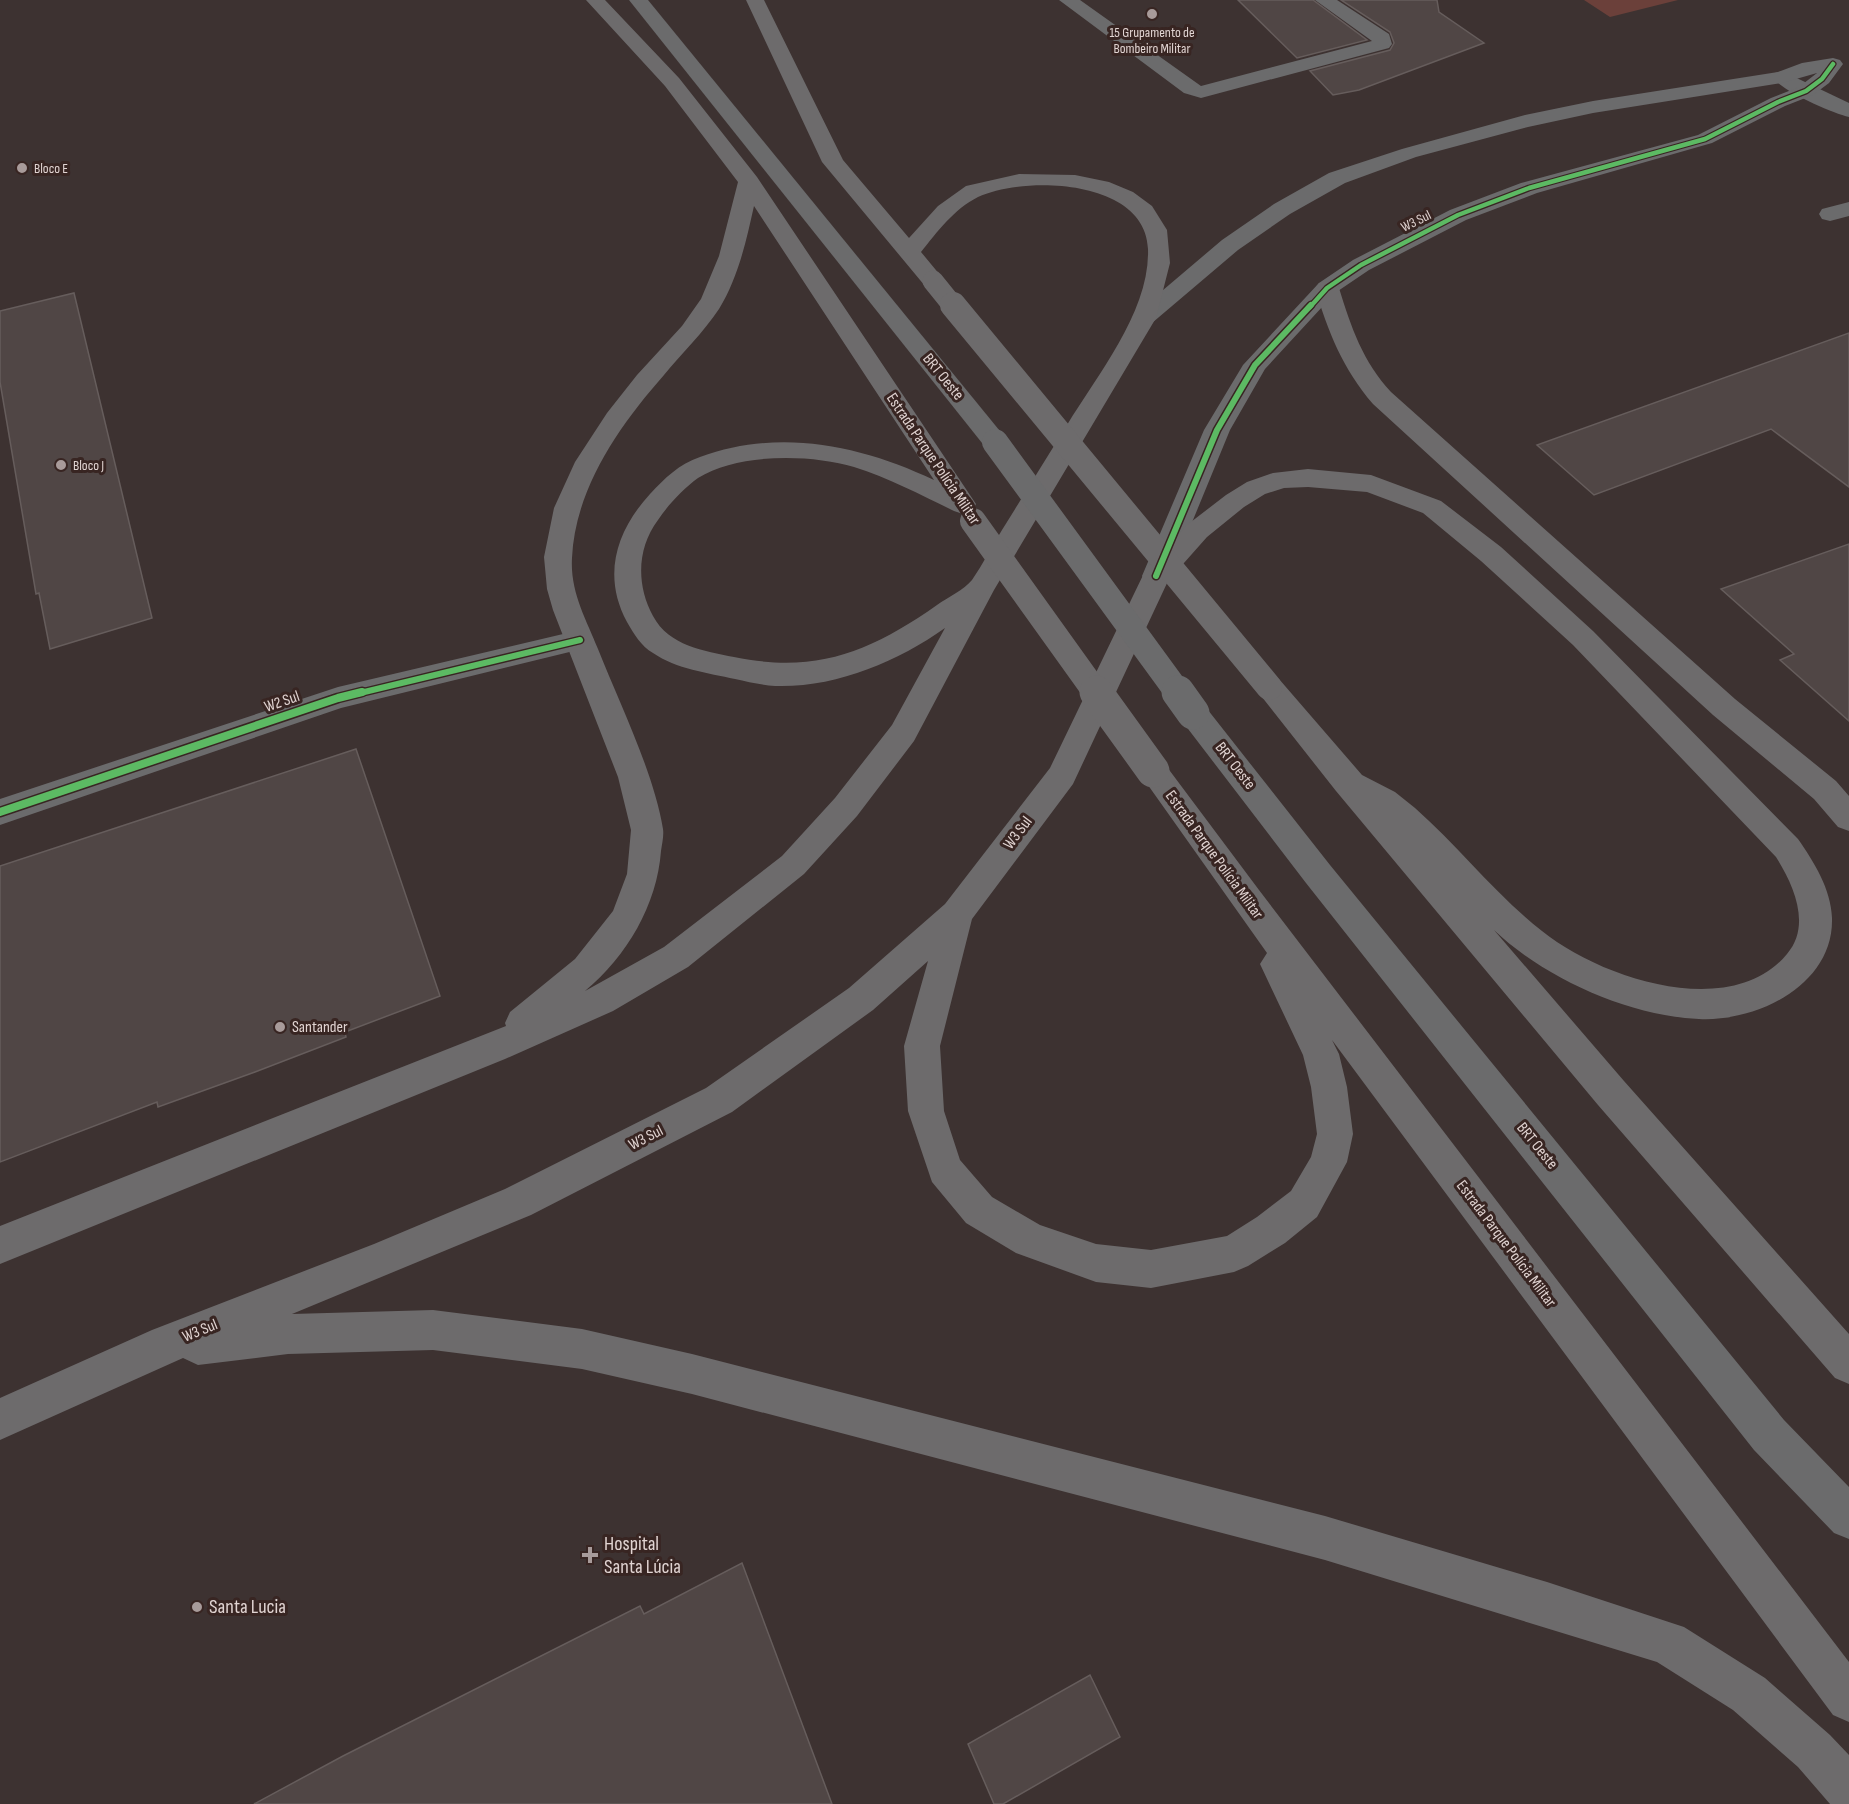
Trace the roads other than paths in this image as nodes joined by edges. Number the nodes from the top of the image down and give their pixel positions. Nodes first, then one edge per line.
1 (595, 0) edge
2 (638, 0) edge
3 (755, 0) edge
4 (1068, 0) edge
5 (1324, 0) edge
6 (1822, 72) edge
7 (1849, 93) edge
8 (1849, 111) edge
9 (749, 182) junction
10 (908, 253) junction
11 (1327, 288) junction
12 (1144, 318) junction
13 (968, 513) junction
14 (1156, 576) junction
15 (980, 589) junction
16 (580, 640) junction
17 (1347, 782) junction
18 (0, 812) edge
19 (1849, 818) edge
20 (1247, 900) junction
21 (957, 914) junction
22 (493, 1048) junction
23 (0, 1245) edge
24 (152, 1350) junction
25 (1849, 1364) edge
26 (0, 1419) edge
27 (1849, 1518) edge
28 (1849, 1699) edge
29 (1849, 1790) edge

1 - 9 main road, Estrada Parque Polícia Militar
2 - 27 street, BRT Oeste, bridge
3 - 10 main road
4 - 5 street
6 - 7 street
6 - 8 street
6 - 11 street, W3 Sul
6 - 12 street
9 - 13 main road, Estrada Parque Polícia Militar
9 - 16 main road
10 - 12 main road
10 - 17 main road, bridge
11 - 14 street, W3 Sul
11 - 19 main road
12 - 15 main road
13 - 15 main road
13 - 20 main road, Estrada Parque Polícia Militar, bridge
14 - 17 main road
14 - 21 main road, W3 Sul
15 - 22 main road
16 - 18 street, W2 Sul
16 - 22 main road
17 - 25 main road
20 - 21 main road
20 - 28 main road, Estrada Parque Polícia Militar
21 - 24 main road, W3 Sul
22 - 23 main road
24 - 26 main road, W3 Sul
24 - 29 main road

